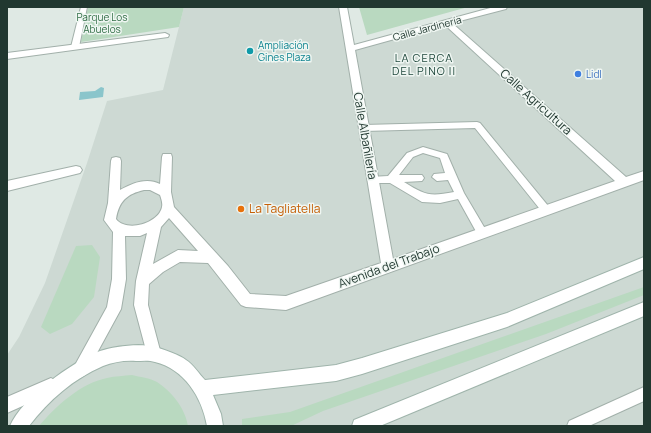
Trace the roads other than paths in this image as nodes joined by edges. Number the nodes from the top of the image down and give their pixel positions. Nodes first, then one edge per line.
1 (84, 7) edge
2 (343, 7) edge
3 (503, 7) edge
4 (447, 23) junction
5 (164, 35) dead end
6 (75, 47) junction
7 (350, 49) junction
8 (7, 56) edge
9 (364, 128) junction
10 (167, 157) dead end
11 (116, 161) dead end
12 (76, 170) dead end
13 (644, 175) edge
14 (452, 176) junction
15 (437, 177) dead end
16 (419, 178) dead end
17 (373, 180) junction
18 (391, 180) junction
19 (624, 182) junction
20 (7, 186) edge
21 (165, 192) junction
22 (460, 195) junction
23 (114, 203) junction
24 (168, 208) junction
25 (546, 210) junction
26 (155, 225) junction
27 (119, 229) junction
28 (482, 232) junction
29 (210, 257) junction
30 (644, 262) edge
31 (388, 266) junction
32 (143, 281) junction
33 (644, 309) edge
34 (154, 354) junction
35 (80, 370) junction
36 (58, 383) junction
37 (202, 388) junction
38 (644, 394) edge
39 (7, 405) edge
40 (18, 426) edge
41 (215, 426) edge
42 (360, 426) edge
43 (574, 426) edge

1 - 6 lane
2 - 7 street, Calle Albañilería
3 - 4 street, Calle Jardinería
4 - 7 street, Calle Jardinería
4 - 19 street, Calle Agricultura
5 - 6 street
6 - 8 street
7 - 9 street, Calle Albañilería
9 - 17 street, Calle Albañilería
9 - 25 lane
10 - 21 street
11 - 23 street
12 - 20 street
13 - 19 street, Avenida del Trabajo
14 - 15 lane
14 - 18 lane
14 - 22 lane
16 - 18 lane
17 - 18 lane
17 - 31 street, Calle Albañilería
18 - 22 lane
19 - 25 street, Avenida del Trabajo
21 - 23 street
21 - 24 street
22 - 28 lane
23 - 27 street
24 - 26 street
24 - 29 street, Avenida del Trabajo
25 - 28 street, Avenida del Trabajo
26 - 27 street
26 - 32 street
27 - 35 street
28 - 31 street, Avenida del Trabajo
29 - 31 street, Avenida del Trabajo
29 - 32 street
30 - 37 street
32 - 34 street
33 - 42 street
34 - 35 street
34 - 37 street
35 - 36 street
36 - 39 street
36 - 40 street
37 - 41 street
38 - 43 lane

